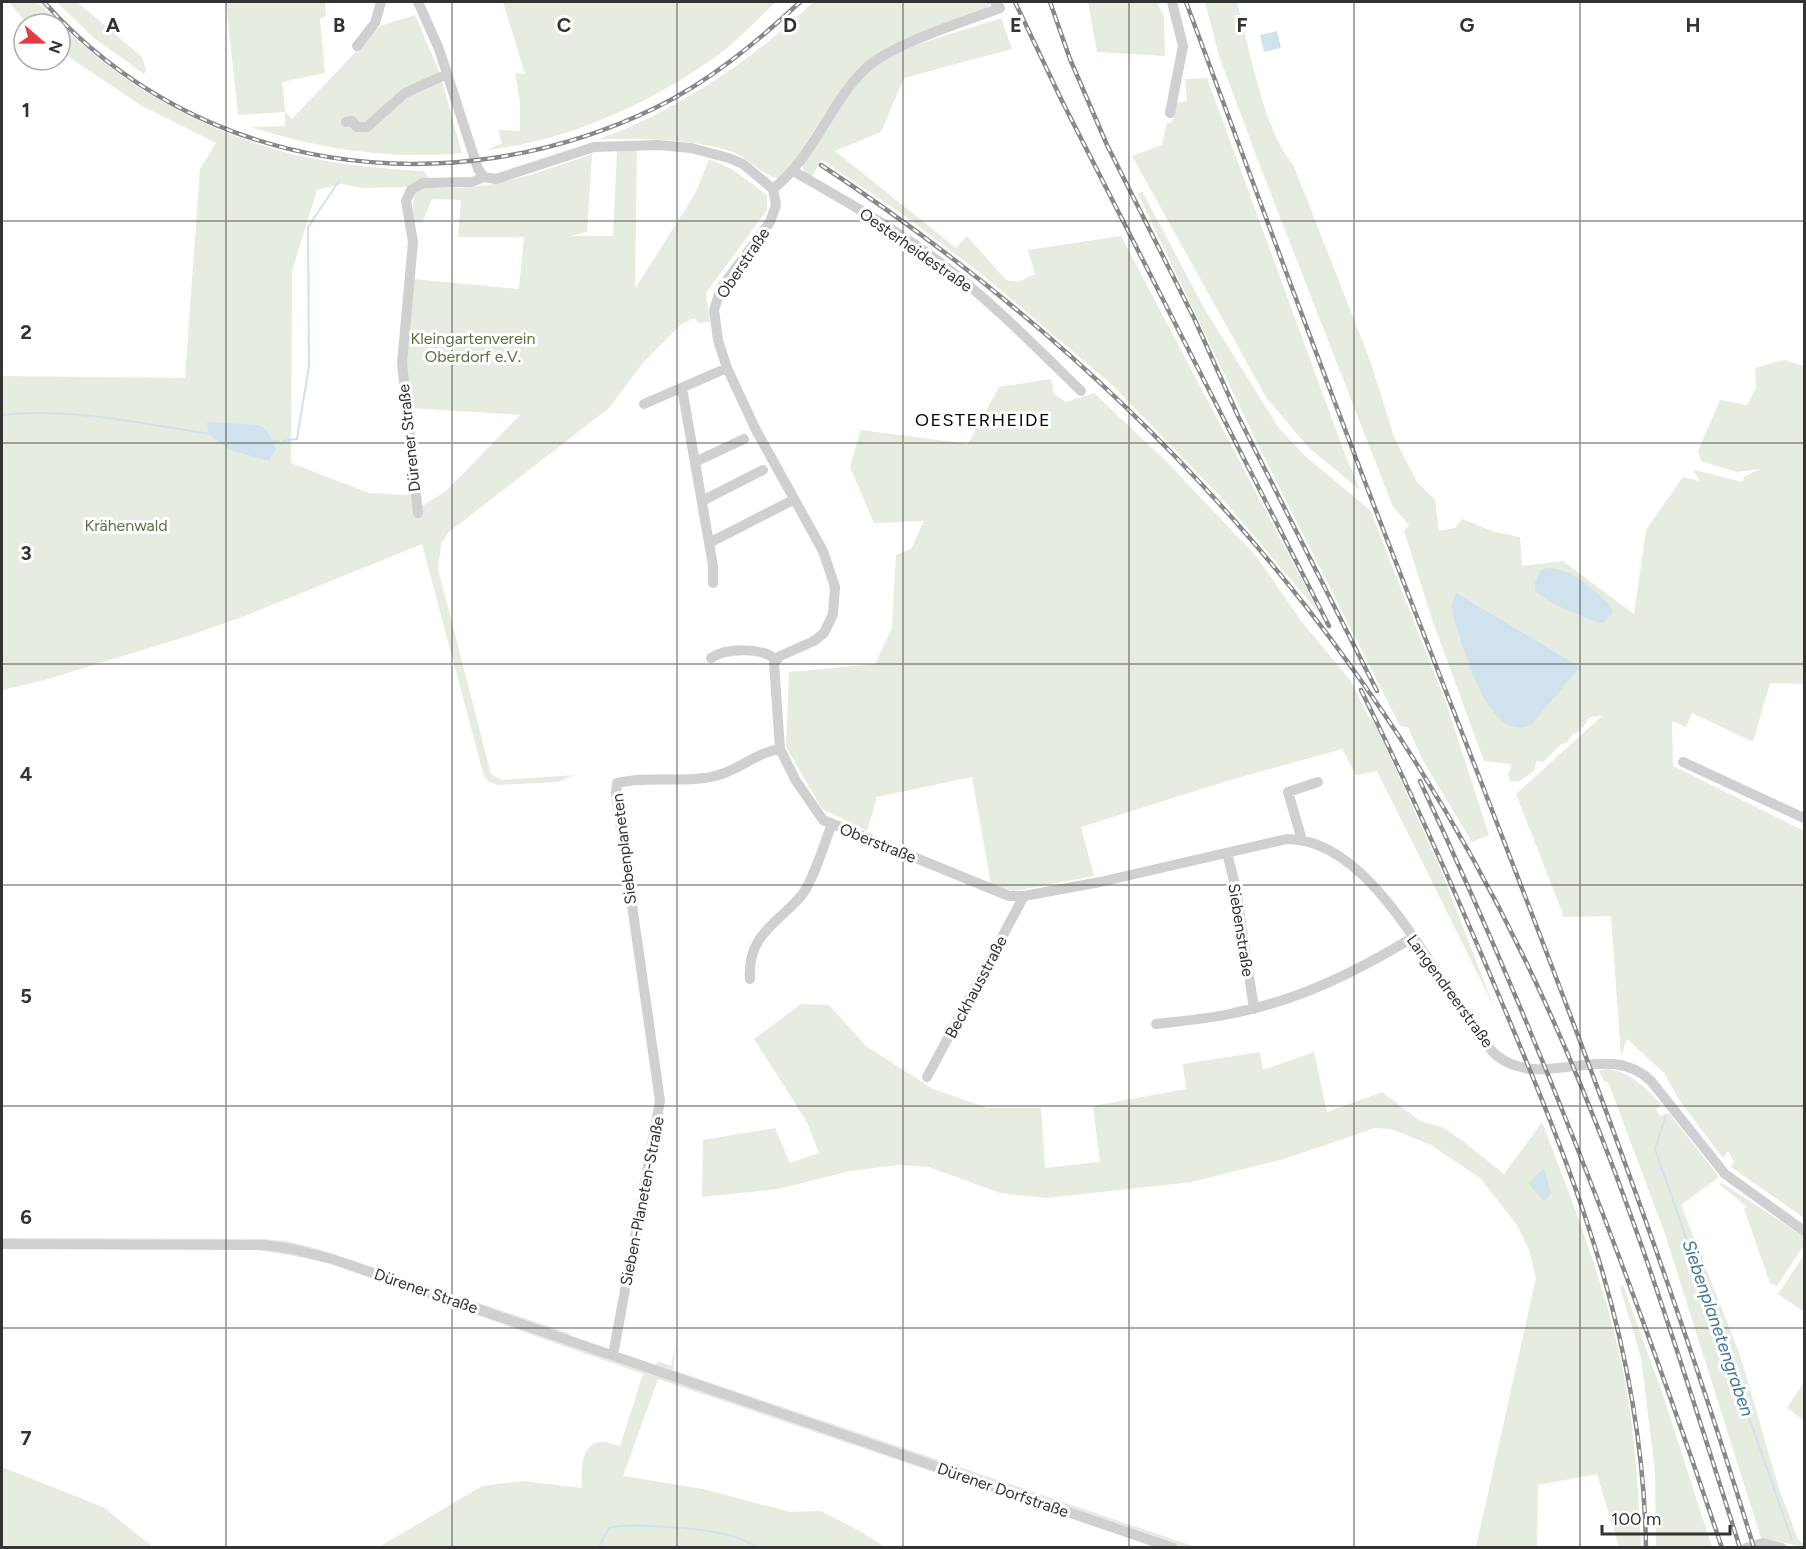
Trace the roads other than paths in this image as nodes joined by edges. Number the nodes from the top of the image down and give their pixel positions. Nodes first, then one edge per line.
1 (381, 2) edge
2 (418, 2) edge
3 (995, 2) edge
4 (1172, 2) edge
5 (357, 46) dead end
6 (447, 74) junction
7 (1170, 113) dead end
8 (346, 122) dead end
9 (793, 171) junction
10 (484, 177) junction
11 (773, 189) junction
12 (727, 368) junction
13 (682, 388) junction
14 (1081, 391) dead end
15 (644, 404) dead end
16 (749, 435) junction
17 (695, 462) junction
18 (763, 470) dead end
19 (793, 500) junction
20 (702, 501) junction
21 (418, 513) dead end
22 (709, 543) junction
23 (713, 583) dead end
24 (711, 658) dead end
25 (776, 660) junction
26 (780, 749) junction
27 (1683, 762) dead end
28 (1318, 782) dead end
29 (1804, 818) edge
30 (832, 824) junction
31 (1302, 840) junction
32 (1227, 853) junction
33 (1100, 882) joint
34 (1024, 896) junction
35 (1412, 938) junction
36 (636, 940) joint
37 (750, 979) dead end
38 (1254, 1009) junction
39 (1156, 1024) dead end
40 (927, 1077) dead end
41 (1804, 1232) edge
42 (2, 1244) edge
43 (613, 1355) junction
44 (834, 1432) joint
45 (1173, 1548) edge
46 (1746, 1548) edge
47 (1782, 1548) edge

1 - 5 street
2 - 6 street
3 - 9 street
4 - 7 street
6 - 8 street
6 - 10 street
9 - 11 street
9 - 14 street, Oesterheidestraße
10 - 11 street
10 - 21 street, Dürener Straße
11 - 12 street, Oberstraße
12 - 13 street
12 - 16 street, Oberstraße
13 - 15 street
13 - 17 street
16 - 17 street
16 - 19 street, Oberstraße
17 - 20 street
18 - 20 street
19 - 22 street
19 - 25 street, Oberstraße
20 - 22 street
22 - 23 street
24 - 25 street
25 - 26 street, Oberstraße
26 - 30 street, Oberstraße
26 - 36 street, Siebenplaneten
27 - 29 street
28 - 31 street
30 - 34 street, Oberstraße
30 - 37 street
31 - 32 street, Langendreerstraße
31 - 35 street, Langendreerstraße
32 - 33 street, Langendreerstraße
32 - 38 street, Siebenstraße
33 - 34 street, Oberstraße
34 - 40 street, Beckhausstraße
35 - 38 street
35 - 41 street, Langendreerstraße
36 - 43 street, Sieben-Planeten-Straße
38 - 39 street
42 - 43 street, Dürener Straße
43 - 44 street, Dürener Straße
44 - 45 street, Dürener Dorfstraße
46 - 47 street

